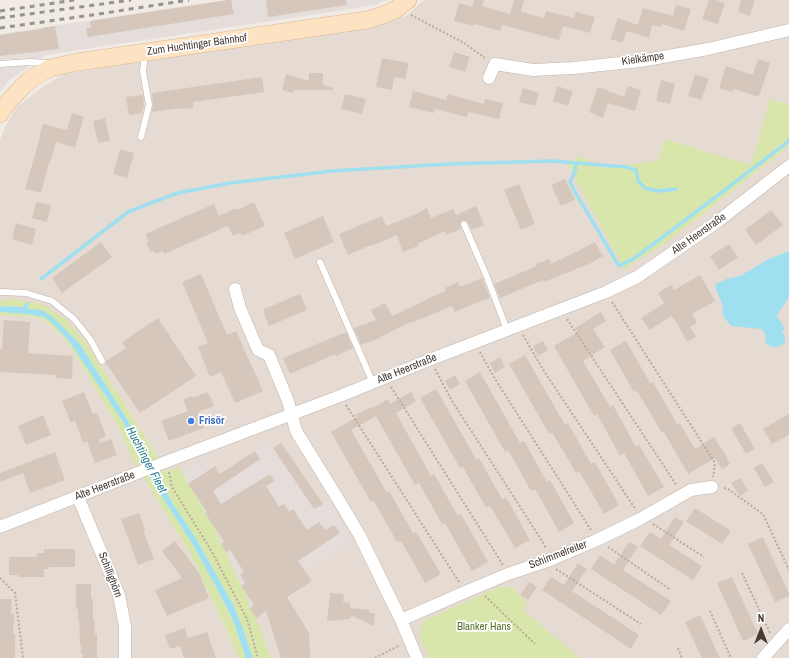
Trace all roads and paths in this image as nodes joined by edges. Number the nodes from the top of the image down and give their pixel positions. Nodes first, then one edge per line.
1 (408, 0) edge
2 (412, 16) dead end
3 (789, 30) edge
4 (145, 52) junction
5 (0, 64) edge
6 (64, 64) junction
7 (494, 64) junction
8 (489, 78) dead end
9 (0, 114) edge
10 (140, 137) dead end
11 (789, 166) edge
12 (464, 224) dead end
13 (320, 262) dead end
14 (235, 289) dead end
15 (0, 292) edge
16 (606, 292) junction
17 (562, 309) junction
18 (513, 328) junction
19 (475, 342) junction
20 (429, 360) junction
21 (102, 361) dead end
22 (385, 378) junction
23 (373, 382) junction
24 (340, 396) junction
25 (291, 415) junction
26 (168, 461) junction
27 (712, 487) junction
28 (683, 494) junction
29 (78, 497) junction
30 (643, 517) junction
31 (0, 527) edge
32 (599, 539) junction
33 (704, 556) dead end
34 (550, 560) junction
35 (789, 570) edge
36 (742, 573) dead end
37 (508, 574) junction
38 (0, 578) edge
39 (477, 586) junction
40 (671, 590) dead end
41 (464, 592) junction
42 (710, 611) dead end
43 (401, 620) junction
44 (641, 624) dead end
45 (789, 628) edge
46 (409, 641) junction
47 (778, 641) junction
48 (535, 644) dead end
49 (678, 648) dead end
50 (23, 658) edge
51 (125, 658) edge
52 (258, 658) edge
53 (375, 658) edge
54 (417, 658) edge
55 (682, 658) edge
56 (731, 658) edge
57 (763, 658) edge

1 - 4 street, Zum Huchtinger Bahnhof
2 - 7 path
3 - 7 street, Kielkämpe
4 - 6 street, Zum Huchtinger Bahnhof
4 - 10 lane
5 - 6 lane
6 - 9 street, Zum Huchtinger Bahnhof
7 - 8 street
11 - 16 street, Alte Heerstraße
12 - 18 lane
13 - 23 lane
14 - 25 street
15 - 21 lane
16 - 17 street, Alte Heerstraße
16 - 27 path
17 - 18 street, Alte Heerstraße
17 - 28 path
18 - 19 street, Alte Heerstraße
18 - 30 path
19 - 20 street, Alte Heerstraße
19 - 32 path
20 - 22 street, Alte Heerstraße
20 - 34 path
22 - 23 street, Alte Heerstraße
22 - 37 path
23 - 24 street, Alte Heerstraße
24 - 25 street, Alte Heerstraße
24 - 41 path
25 - 26 street, Alte Heerstraße
25 - 43 street
26 - 29 street, Alte Heerstraße
26 - 52 path
27 - 28 street, Schimmelreiter
27 - 35 path
28 - 30 street, Schimmelreiter
29 - 31 street, Alte Heerstraße
29 - 51 street, Schillighörn
30 - 32 street, Schimmelreiter
30 - 33 path
32 - 34 street, Schimmelreiter
32 - 40 path
34 - 37 street, Schimmelreiter
34 - 44 path
36 - 47 path
37 - 39 street, Schimmelreiter
38 - 50 path
39 - 41 street, Schimmelreiter
39 - 48 path
41 - 43 street, Schimmelreiter
42 - 56 path
43 - 46 street
45 - 47 street
46 - 53 path
46 - 54 street
47 - 57 street
49 - 55 path

